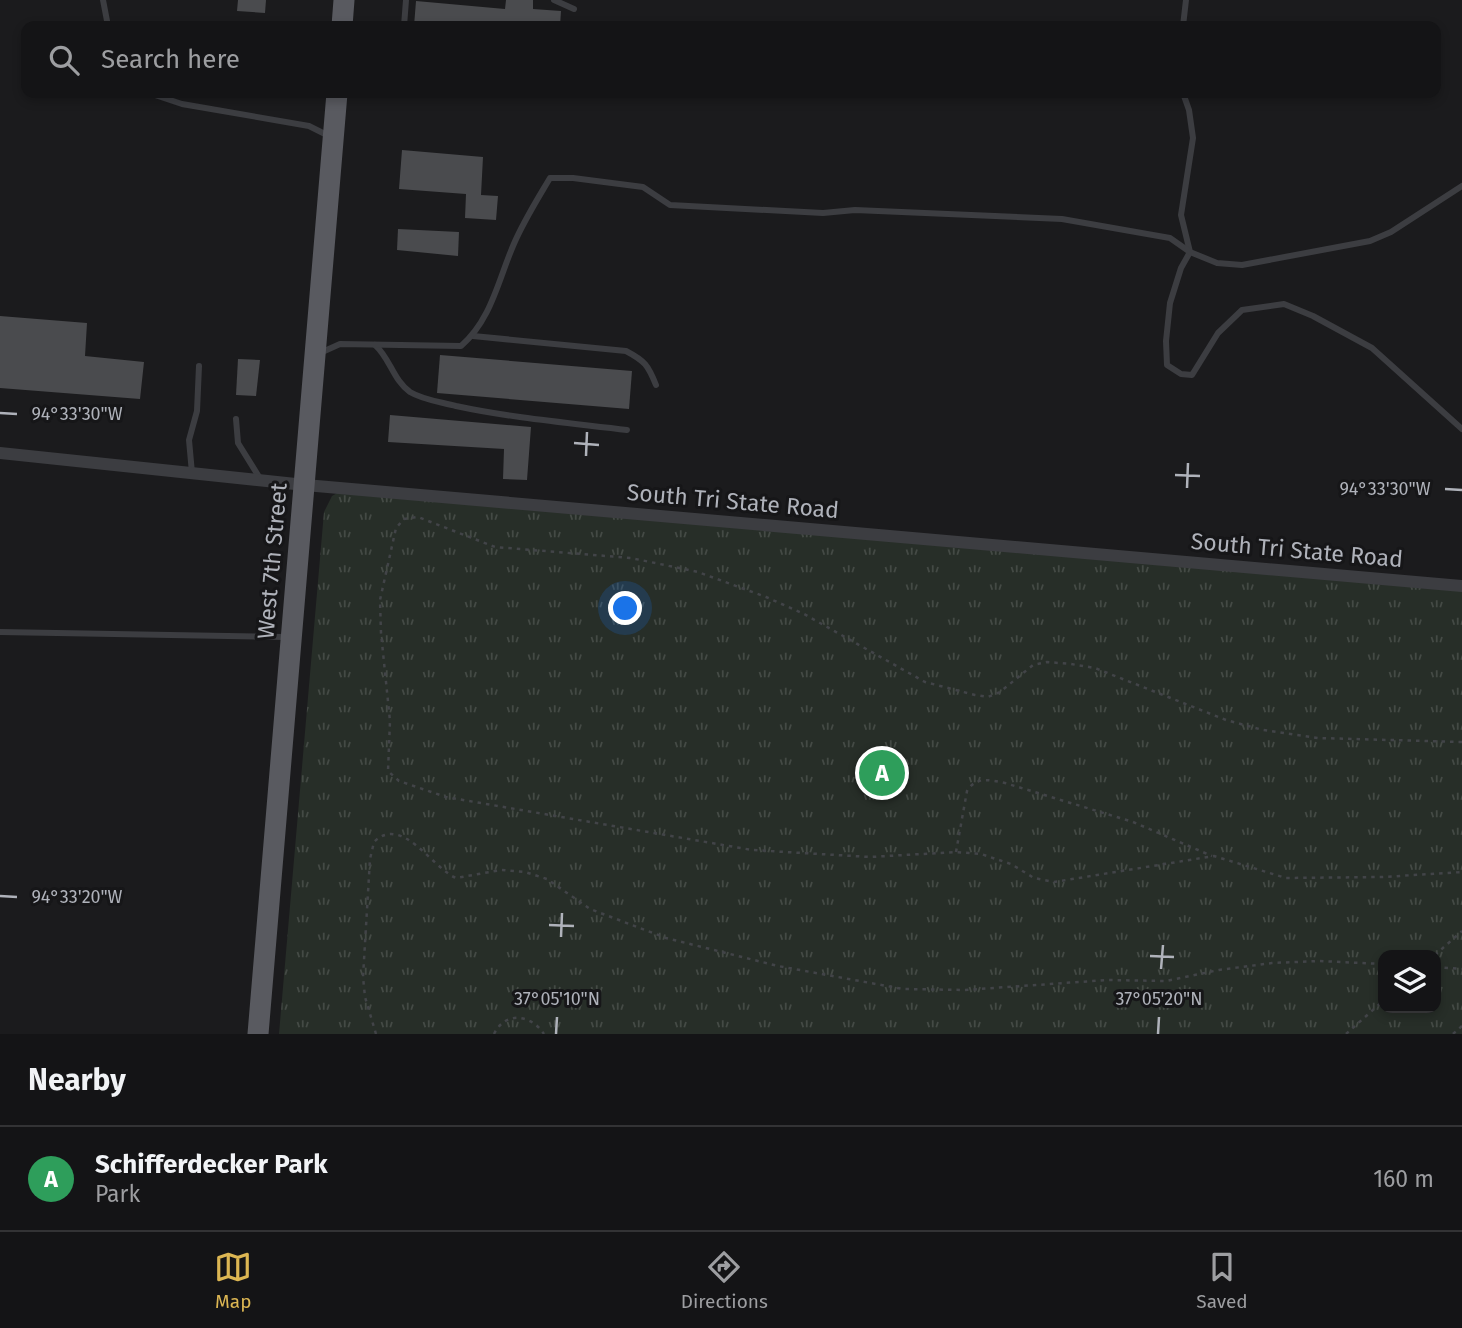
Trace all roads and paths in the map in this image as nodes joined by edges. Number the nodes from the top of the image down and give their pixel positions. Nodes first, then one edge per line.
1 (103, 0) edge
2 (344, 0) edge
3 (406, 0) edge
4 (554, 0) edge
5 (1186, 0) edge
6 (574, 9) dead end
7 (107, 21) edge
8 (342, 21) edge
9 (404, 21) edge
10 (1184, 21) edge
11 (164, 98) edge
12 (337, 98) edge
13 (1185, 98) edge
14 (333, 142) junction
15 (1462, 186) edge
16 (1190, 252) junction
17 (473, 336) junction
18 (375, 345) junction
19 (315, 355) junction
20 (199, 366) dead end
21 (656, 385) dead end
22 (236, 419) dead end
23 (1462, 429) edge
24 (627, 430) dead end
25 (0, 453) edge
26 (192, 475) junction
27 (262, 481) junction
28 (305, 485) junction
29 (1462, 586) edge
30 (0, 632) edge
31 (292, 637) junction
32 (1462, 742) edge
33 (956, 852) junction
34 (1212, 856) junction
35 (1462, 872) edge
36 (1462, 931) edge
37 (1440, 950) edge
38 (1378, 964) edge
39 (1441, 967) edge
40 (1462, 969) edge
41 (1378, 1005) edge
42 (1462, 1026) edge
43 (258, 1034) edge
44 (376, 1034) edge
45 (494, 1034) edge
46 (544, 1034) edge
47 (1346, 1034) edge
48 (1453, 1034) edge

1 - 7 lane
2 - 8 main road
3 - 9 lane
4 - 6 lane
5 - 10 lane
11 - 14 lane
12 - 14 main road, West 7th Street
13 - 16 lane
14 - 19 main road, West 7th Street
15 - 16 lane
16 - 17 lane
16 - 23 lane
17 - 18 lane
17 - 21 lane
18 - 19 lane
18 - 24 lane
19 - 28 main road, West 7th Street
20 - 26 lane
22 - 27 lane
25 - 26 street, South Tri State Road
26 - 27 street, South Tri State Road
27 - 28 street, South Tri State Road
28 - 29 street, South Tri State Road
28 - 31 main road, West 7th Street
30 - 31 lane
31 - 43 main road, West 7th Street
32 - 33 path
33 - 34 path
33 - 34 path
34 - 35 path
36 - 37 path
38 - 44 path
39 - 40 path
41 - 47 path
42 - 48 path
45 - 46 path

